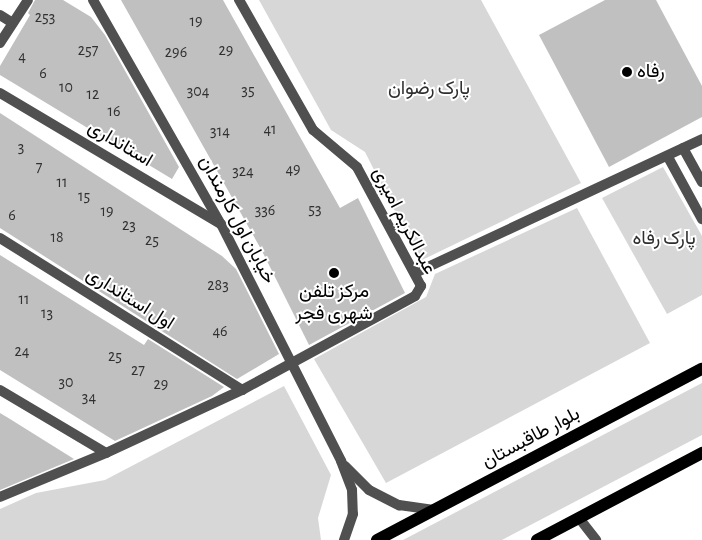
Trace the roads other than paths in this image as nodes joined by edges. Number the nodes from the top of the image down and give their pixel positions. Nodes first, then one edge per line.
1 (28, 0) edge
2 (93, 0) edge
3 (239, 0) edge
4 (0, 15) edge
5 (12, 23) junction
6 (0, 43) edge
7 (0, 93) edge
8 (702, 139) edge
9 (683, 148) junction
10 (668, 157) junction
11 (702, 182) edge
12 (702, 219) edge
13 (221, 224) junction
14 (0, 238) edge
15 (415, 273) junction
16 (292, 364) junction
17 (702, 369) edge
18 (0, 390) edge
19 (242, 390) junction
20 (106, 453) junction
21 (702, 453) edge
22 (341, 462) junction
23 (0, 497) edge
24 (434, 510) junction
25 (579, 518) junction
26 (344, 540) edge
27 (377, 540) edge
28 (537, 540) edge
29 (596, 540) edge

1 - 5 street
2 - 13 street, خیابان اول کارمندان
3 - 15 street, عبدالکریم امیری
4 - 5 street
5 - 6 street
7 - 13 street, استانداری
8 - 9 street
9 - 10 street
9 - 11 street
10 - 12 street
10 - 15 street
13 - 16 street, خیابان اول کارمندان
14 - 19 street, اول استانداری
15 - 16 street, عبدالکریم امیری
16 - 19 street
16 - 22 street, خیابان اول کارمندان
17 - 24 main road, بلوار طاقبستان
18 - 20 street
19 - 20 street
20 - 23 street
21 - 25 main road
22 - 24 street
22 - 26 street
24 - 27 main road, بلوار طاقبستان
25 - 28 main road
25 - 29 street

